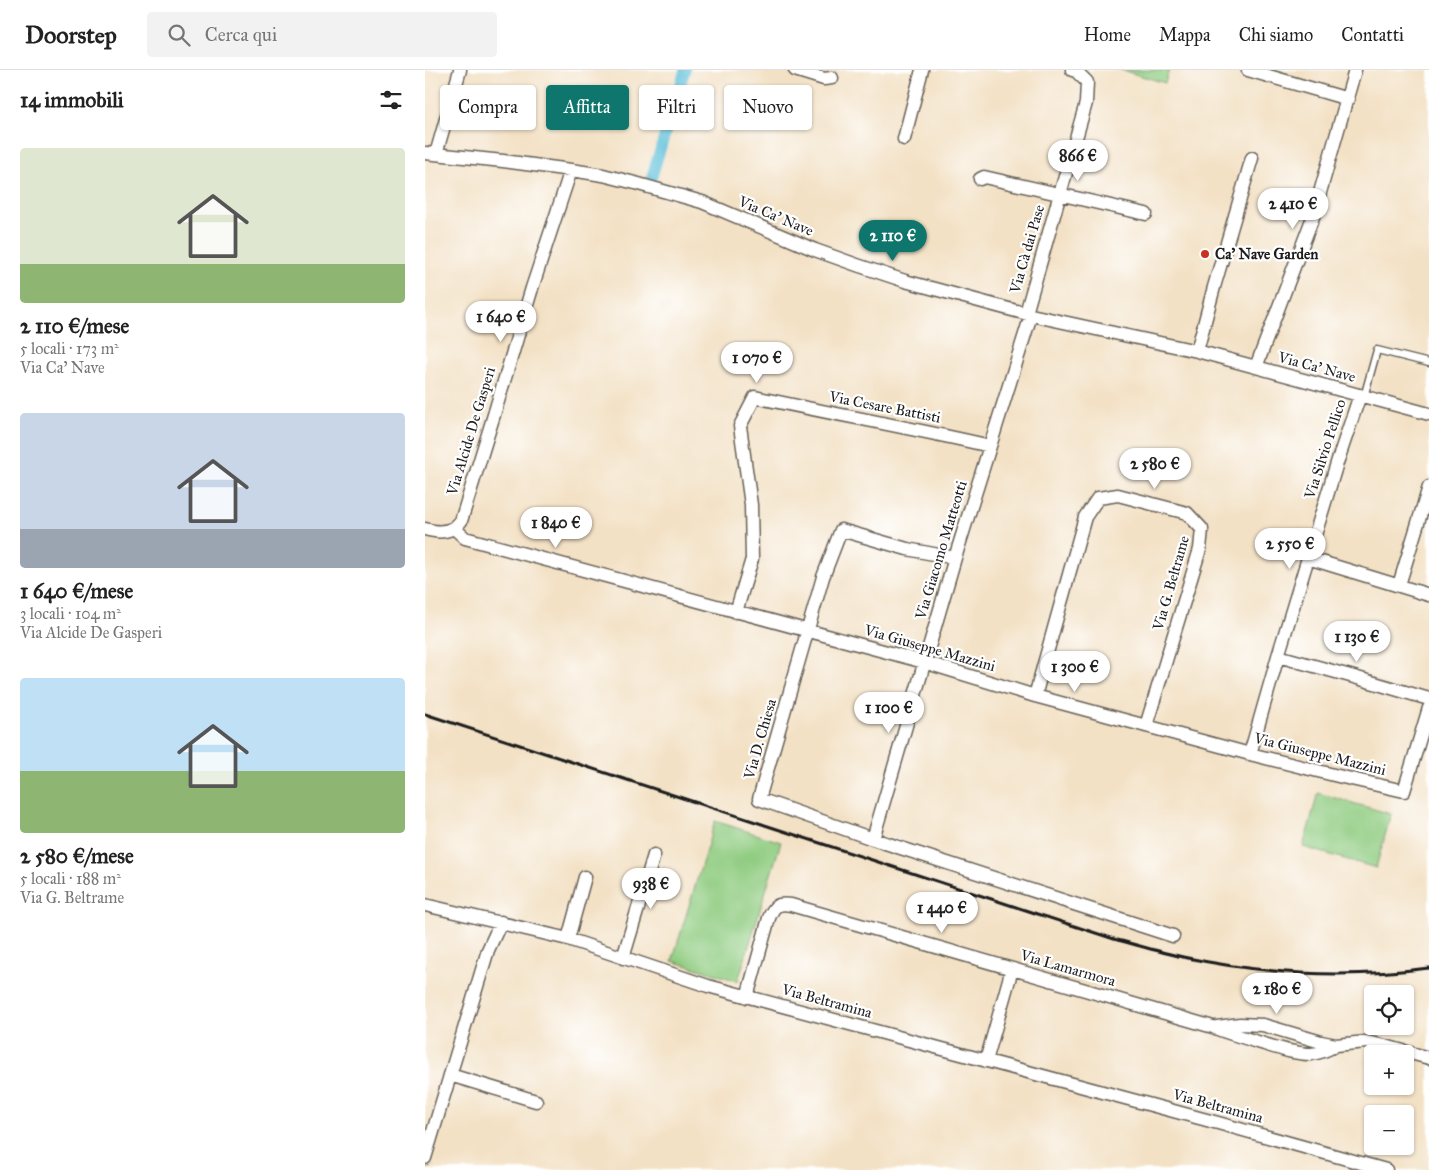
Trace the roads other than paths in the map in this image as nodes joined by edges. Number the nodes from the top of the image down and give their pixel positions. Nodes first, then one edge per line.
1 (795, 70) edge
2 (923, 70) edge
3 (1072, 70) edge
4 (1248, 70) edge
5 (1355, 70) edge
6 (458, 72) edge
7 (832, 78) dead end
8 (1348, 99) junction
9 (904, 139) dead end
10 (430, 153) edge
11 (1252, 158) dead end
12 (571, 170) junction
13 (980, 179) dead end
14 (1060, 195) junction
15 (1146, 214) dead end
16 (1028, 314) junction
17 (1197, 351) junction
18 (1429, 363) edge
19 (1256, 368) junction
20 (1362, 396) junction
21 (1429, 414) edge
22 (990, 446) junction
23 (1429, 487) edge
24 (454, 528) junction
25 (425, 529) edge
26 (955, 558) junction
27 (1308, 558) junction
28 (1399, 585) junction
29 (1429, 595) edge
30 (736, 612) junction
31 (809, 630) junction
32 (1277, 656) junction
33 (924, 662) junction
34 (1035, 696) junction
35 (1429, 699) edge
36 (1429, 708) edge
37 (1146, 726) junction
38 (1250, 754) junction
39 (873, 839) junction
40 (655, 855) dead end
41 (585, 877) dead end
42 (425, 905) edge
43 (501, 922) junction
44 (1173, 936) dead end
45 (568, 939) junction
46 (623, 958) junction
47 (1012, 969) junction
48 (747, 997) junction
49 (1213, 1027) junction
50 (1336, 1045) junction
51 (1429, 1058) edge
52 (987, 1061) junction
53 (450, 1076) junction
54 (536, 1101) dead end
55 (425, 1158) edge
56 (1386, 1170) edge

1 - 7 street
2 - 9 street
3 - 14 street, Via Cà dai Pase
4 - 8 street
5 - 8 street
6 - 10 street
8 - 19 street
10 - 12 street, Via Ca' Nave
11 - 17 street
12 - 16 street, Via Ca' Nave
12 - 24 street, Via Alcide De Gasperi
13 - 14 street, Via Cà dai Pase
14 - 15 street, Via Cà dai Pase
14 - 16 street, Via Cà dai Pase
16 - 17 street, Via Ca' Nave
16 - 22 street, Via Giacomo Matteotti
17 - 19 street, Via Ca' Nave
18 - 20 lane
19 - 20 street, Via Ca' Nave
20 - 21 street, Via Ca' Nave
20 - 27 street, Via Silvio Pellico
22 - 26 street, Via Giacomo Matteotti
22 - 30 street, Via Cesare Battisti
23 - 28 street
24 - 25 street
24 - 30 street, Via Giuseppe Mazzini
26 - 31 street
26 - 33 street, Via Giacomo Matteotti
27 - 28 street
27 - 32 street, Via Silvio Pellico
28 - 29 street
30 - 31 street, Via Giuseppe Mazzini
31 - 33 street, Via Giuseppe Mazzini
31 - 39 street, Via D. Chiesa
32 - 35 street
32 - 38 street, Via Silvio Pellico
33 - 34 street, Via Giuseppe Mazzini
33 - 39 street, Via Giacomo Matteotti
34 - 37 street, Via Giuseppe Mazzini
34 - 37 street, Via G. Beltrame
36 - 38 street, Via Giuseppe Mazzini
37 - 38 street, Via Giuseppe Mazzini
39 - 44 street
40 - 46 street
41 - 45 street
42 - 43 street, Via Beltramina
43 - 45 street, Via Beltramina
43 - 53 street
45 - 46 street, Via Beltramina
46 - 48 street, Via Beltramina
47 - 48 street, Via Lamarmora
47 - 49 street, Via Lamarmora
47 - 52 street
48 - 52 street, Via Beltramina
49 - 50 street, Via Lamarmora
49 - 50 street, Via Lamarmora
50 - 51 street, Via Lamarmora
52 - 56 street, Via Beltramina
53 - 54 street
53 - 55 street

